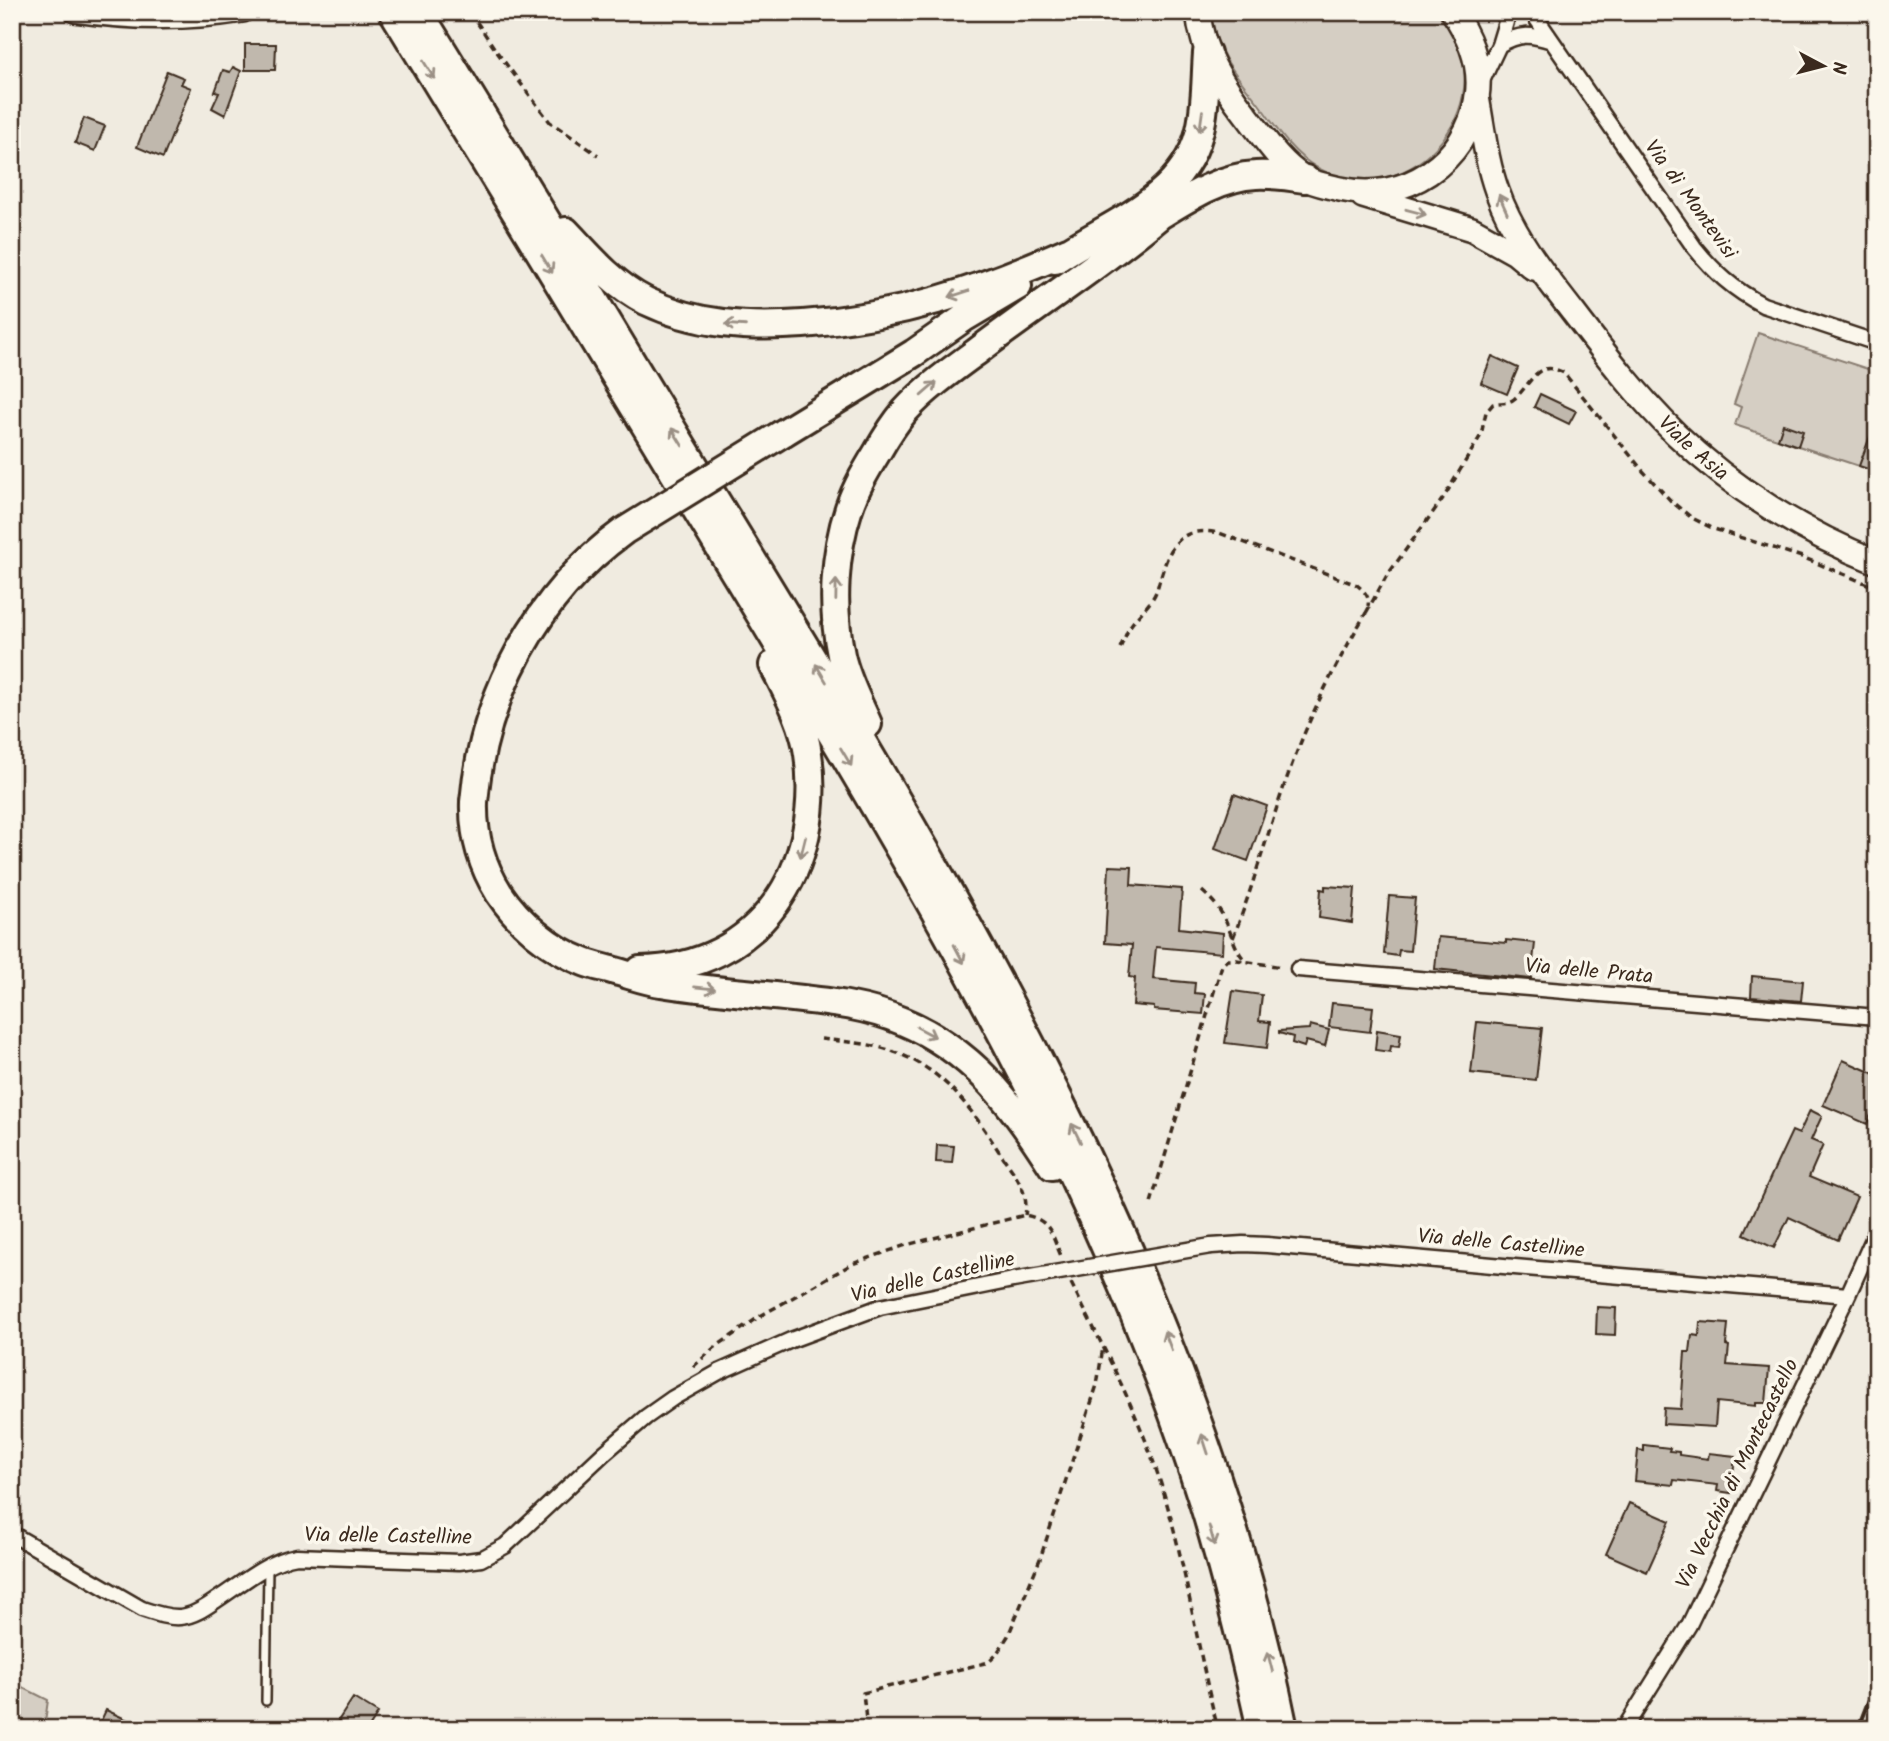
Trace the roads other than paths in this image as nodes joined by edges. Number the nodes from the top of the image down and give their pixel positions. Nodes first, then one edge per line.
1 (75, 12) edge
2 (243, 12) edge
3 (393, 12) edge
4 (419, 12) edge
5 (1453, 12) edge
6 (1508, 12) edge
7 (1532, 12) edge
8 (1198, 13) edge
9 (1552, 41) junction
10 (1499, 45) junction
11 (1207, 53) junction
12 (1478, 96) junction
13 (509, 161) junction
14 (1305, 179) junction
15 (1350, 191) junction
16 (1158, 217) junction
17 (1068, 251) junction
18 (1550, 283) junction
19 (1877, 343) edge
20 (914, 353) junction
21 (709, 531) junction
22 (1877, 562) edge
23 (930, 859) junction
24 (1298, 969) road end
25 (614, 970) junction
26 (1877, 1017) edge
27 (1096, 1227) junction
28 (1877, 1230) edge
29 (1848, 1294) junction
30 (12, 1534) edge
31 (268, 1567) junction
32 (266, 1701) dead end
33 (1261, 1729) edge
34 (1283, 1729) edge
35 (1623, 1729) edge

1 - 2 main road
3 -> 21 highway
4 - 13 highway
5 - 12 main road, Viale Asia
6 - 10 street
7 - 9 street, Via di Montevisi
8 - 11 main road
9 - 10 street
9 - 19 street, Via di Montevisi
10 - 12 street
11 - 14 main road
11 -> 17 highway
12 - 15 main road
18 -> 12 main road, Viale Asia
17 -> 13 highway
23 -> 13 highway
14 - 15 main road
14 - 16 highway
15 -> 18 main road, Viale Asia
16 - 20 highway
23 -> 16 highway
17 - 20 highway
18 - 22 main road, Viale Asia
20 - 25 highway, bridge
21 -> 25 highway
21 -> 27 highway
34 -> 23 highway
24 - 26 street, Via delle Prata
25 -> 27 highway
27 -> 33 highway
28 - 29 street, Via Vecchia di Montecastello
29 - 31 street, Via delle Castelline, bridge
29 - 35 street, Via Vecchia di Montecastello
30 - 31 street, Via delle Castelline
31 - 32 lane

